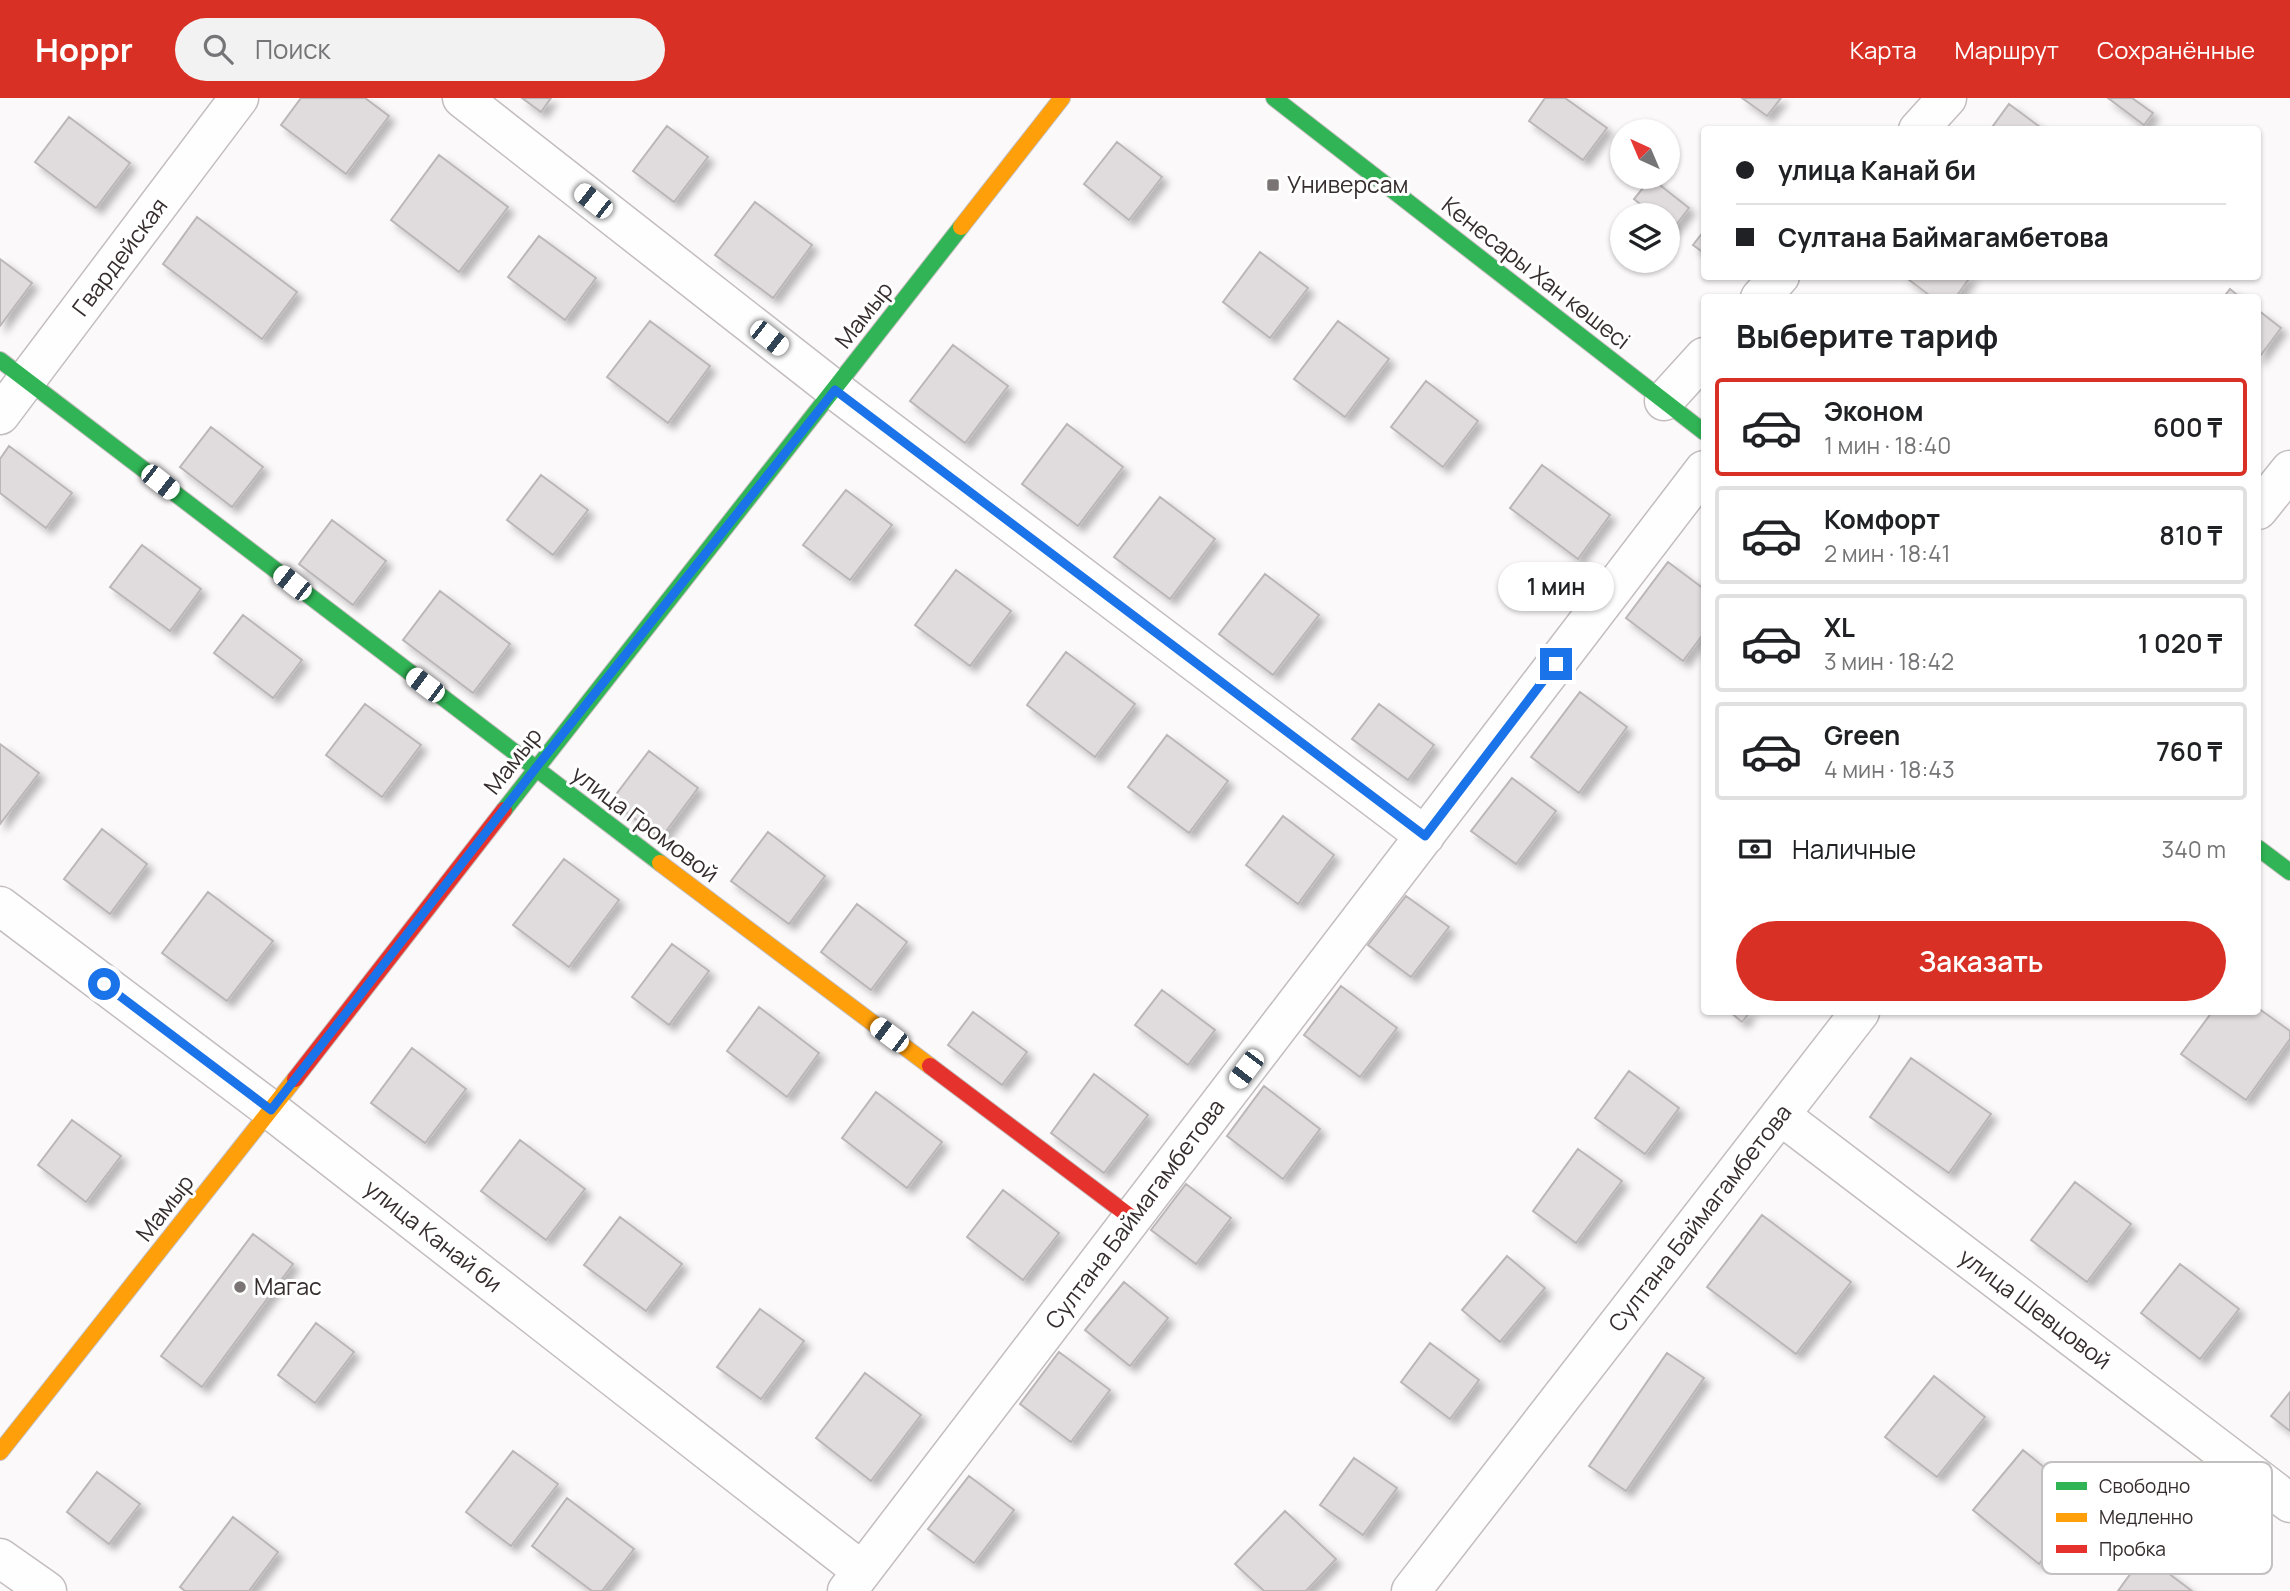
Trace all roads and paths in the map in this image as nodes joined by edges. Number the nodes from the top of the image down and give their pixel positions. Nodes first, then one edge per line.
1 (239, 98) edge
2 (462, 98) edge
3 (1062, 98) edge
4 (1274, 98) edge
5 (1947, 98) edge
6 (1921, 126) edge
7 (1776, 280) edge
8 (1764, 294) edge
9 (1701, 360) edge
10 (14, 370) edge
11 (835, 390) junction
12 (1664, 401) junction
13 (0, 415) edge
14 (1701, 430) edge
15 (2290, 470) edge
16 (1701, 474) edge
17 (2261, 506) edge
18 (535, 769) junction
19 (1425, 836) junction
20 (2261, 850) edge
21 (2290, 872) edge
22 (0, 906) edge
23 (1858, 1015) edge
24 (271, 1110) junction
25 (1780, 1115) junction
26 (1132, 1218) junction
27 (0, 1452) edge
28 (2236, 1462) edge
29 (2272, 1489) edge
30 (2290, 1503) edge
31 (0, 1558) edge
32 (854, 1581) edge
33 (47, 1591) edge
34 (1411, 1591) edge

1 - 10 street, Гвардейская
2 - 11 street
3 - 11 street, Мамыр
4 - 12 street, Кенесары Хан көшесі
5 - 6 street
7 - 8 street
9 - 12 street
10 - 13 street, Гвардейская
10 - 18 street, улица Громовой
11 - 18 street, Мамыр
11 - 19 street
12 - 14 street, Кенесары Хан көшесі
15 - 17 street
16 - 19 street, Султана Баймагамбетова
18 - 24 street, Мамыр
18 - 26 street, улица Громовой
19 - 26 street, Султана Баймагамбетова
20 - 21 street
22 - 24 street, улица Канай би
23 - 25 street, Султана Баймагамбетова
24 - 27 street, Мамыр
24 - 32 street, улица Канай би
25 - 28 street, улица Шевцовой
25 - 34 street, Султана Баймагамбетова
26 - 32 street, Султана Баймагамбетова
29 - 30 street, улица Шевцовой
31 - 33 street

